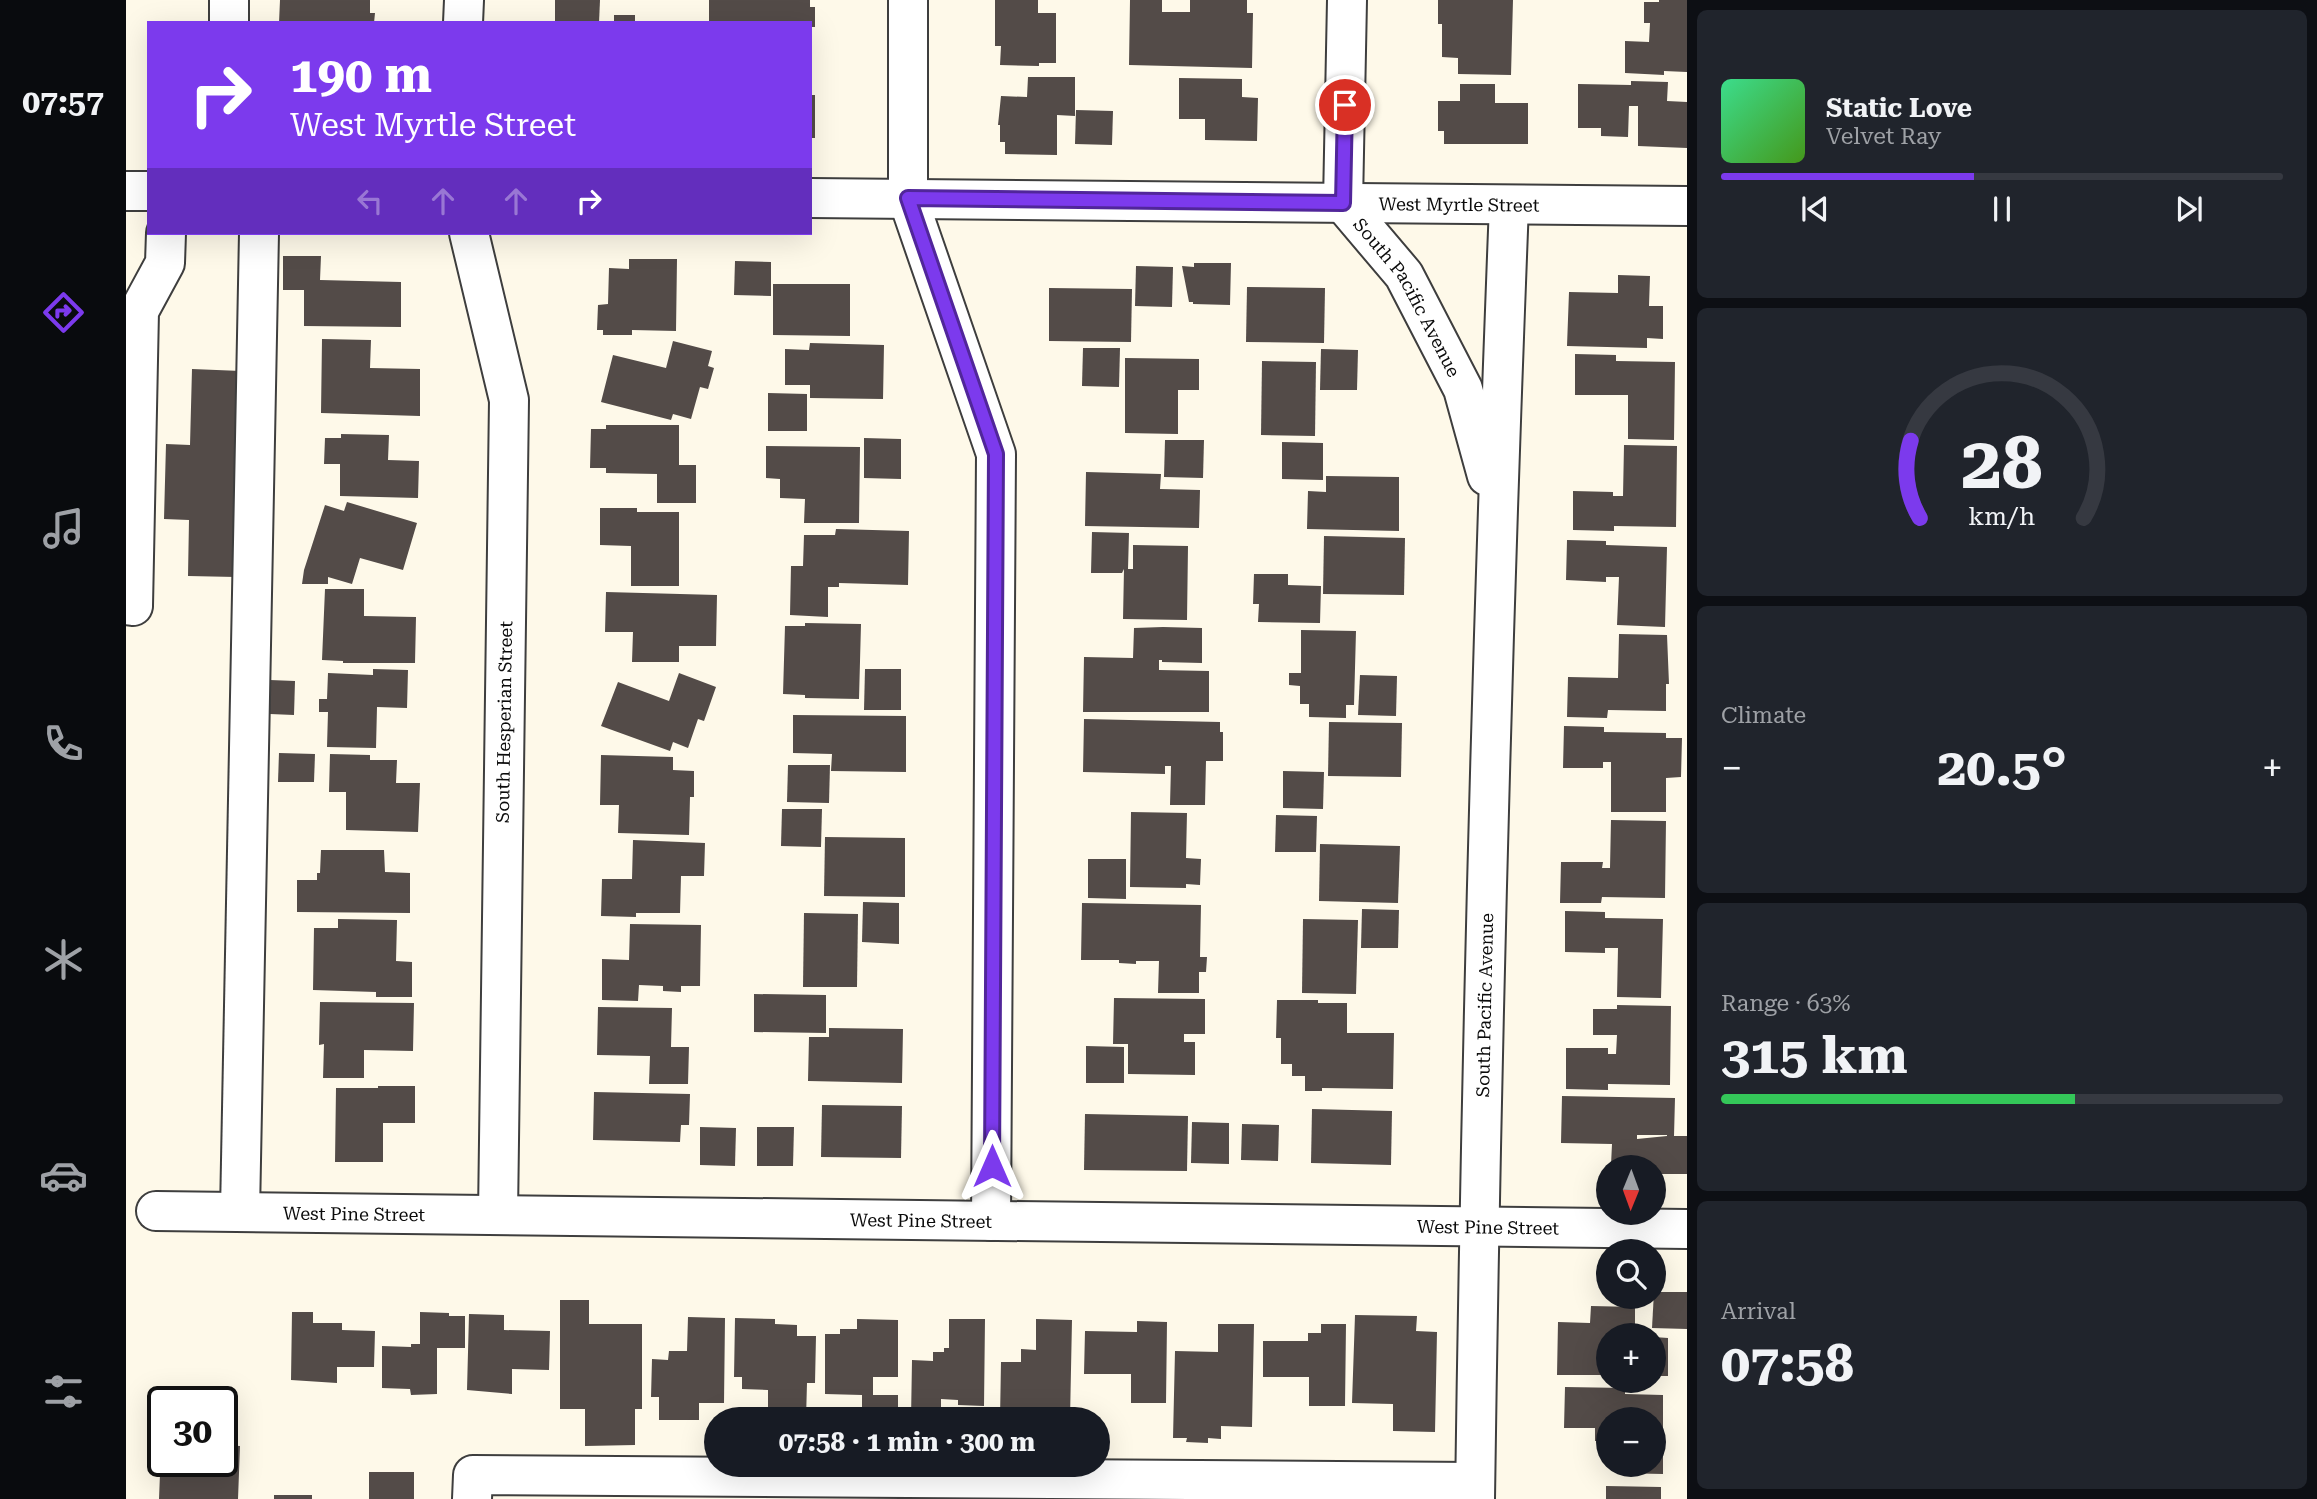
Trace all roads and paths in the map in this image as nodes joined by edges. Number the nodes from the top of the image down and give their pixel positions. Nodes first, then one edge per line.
1 (229, 0) edge
2 (464, 0) edge
3 (908, 0) edge
4 (1347, 0) edge
5 (229, 21) edge
6 (463, 21) edge
7 (126, 191) edge
8 (147, 191) edge
9 (812, 198) edge
10 (908, 198) junction
11 (1343, 203) junction
12 (1508, 205) junction
13 (1687, 206) edge
14 (166, 235) edge
15 (258, 235) edge
16 (470, 235) edge
17 (1497, 512) junction
18 (126, 606) edge
19 (156, 1211) dead end
20 (240, 1212) junction
21 (498, 1215) junction
22 (991, 1221) junction
23 (1479, 1227) junction
24 (1687, 1229) edge
25 (1475, 1491) edge
26 (472, 1499) edge

1 - 5 street
2 - 6 street
3 - 10 street
4 - 11 street, South Pacific Avenue
7 - 8 street
9 - 10 street, West Myrtle Street
10 - 11 street, West Myrtle Street
10 - 22 street
11 - 12 street, West Myrtle Street
11 - 17 street, South Pacific Avenue
12 - 13 street, West Myrtle Street
12 - 17 street, South Pacific Avenue
14 - 18 street
15 - 20 street
16 - 21 street, South Hesperian Street
17 - 23 street, South Pacific Avenue
19 - 20 street, West Pine Street
20 - 21 street, West Pine Street
21 - 22 street, West Pine Street
22 - 23 street, West Pine Street
23 - 24 street, West Pine Street
23 - 25 street, South Pacific Avenue
25 - 26 street

